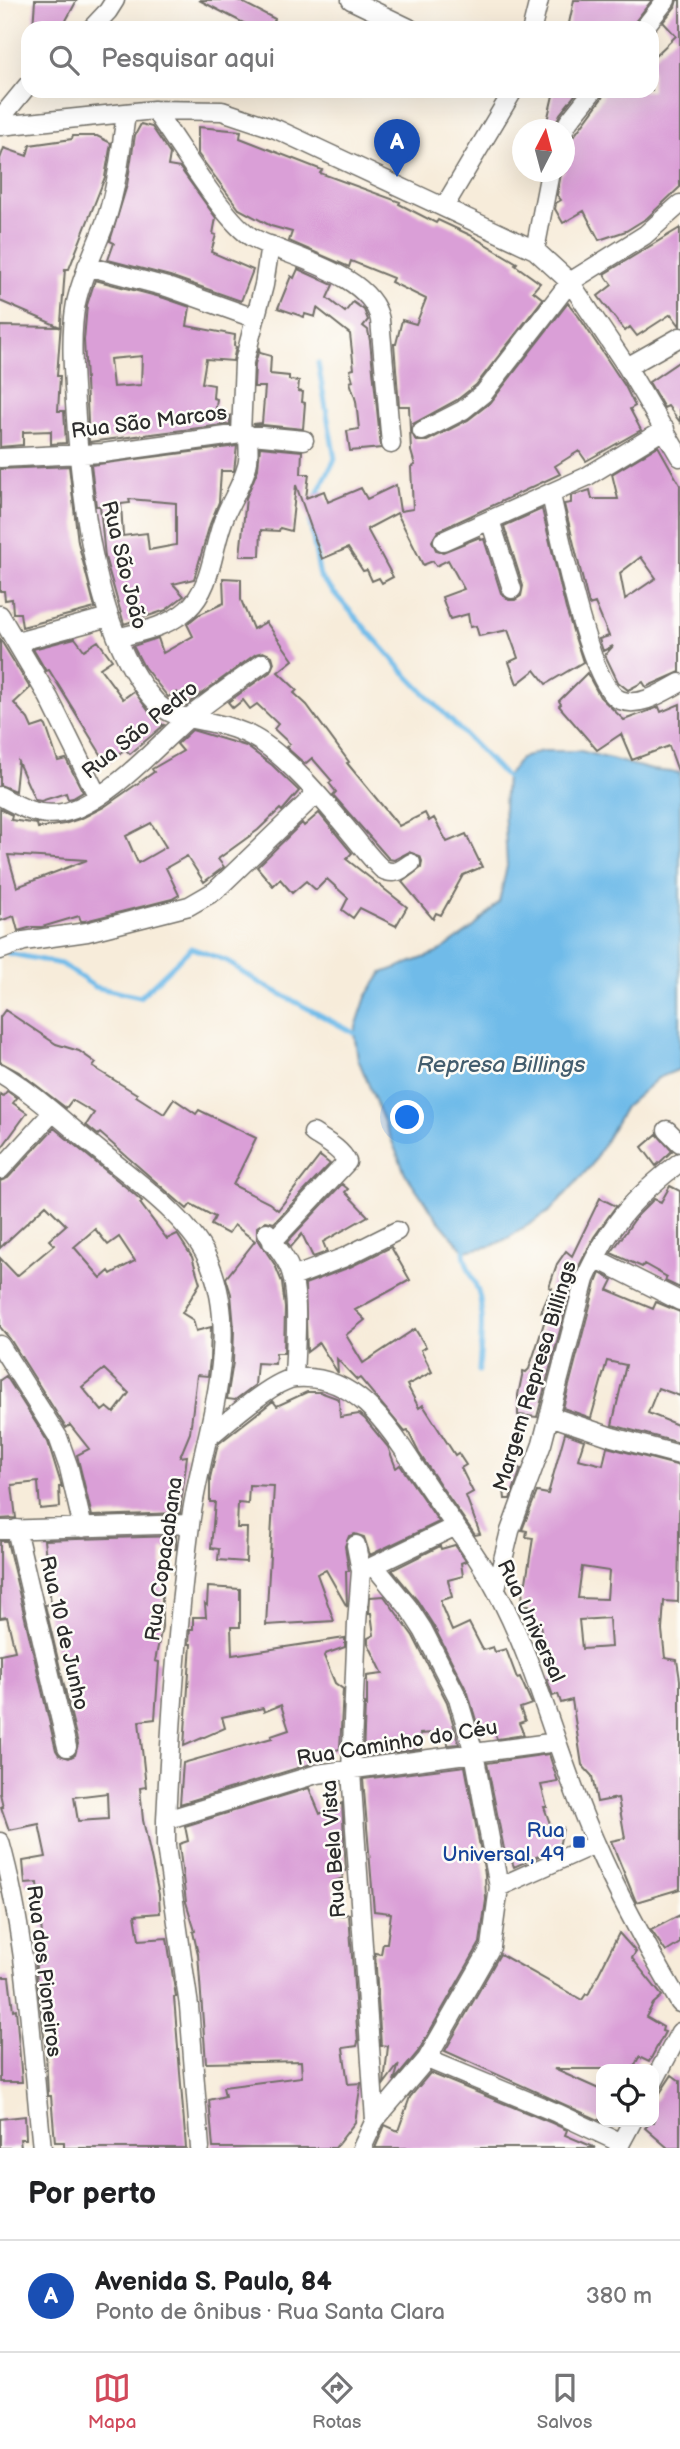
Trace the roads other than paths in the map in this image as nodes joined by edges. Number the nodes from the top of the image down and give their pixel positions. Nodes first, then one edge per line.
1 (115, 0) edge
2 (351, 0) edge
3 (539, 0) edge
4 (666, 0) edge
5 (99, 21) edge
6 (394, 21) edge
7 (534, 21) edge
8 (650, 21) edge
9 (21, 93) edge
10 (509, 98) edge
11 (587, 98) edge
12 (154, 110) junction
13 (126, 114) junction
14 (0, 118) edge
15 (571, 119) edge
16 (0, 126) edge
17 (548, 182) edge
18 (680, 204) edge
19 (444, 206) junction
20 (270, 245) junction
21 (536, 250) junction
22 (87, 266) junction
23 (570, 282) junction
24 (254, 318) junction
25 (680, 337) edge
26 (627, 367) junction
27 (665, 429) junction
28 (422, 431) dead end
29 (244, 434) junction
30 (304, 440) dead end
31 (391, 444) dead end
32 (78, 455) junction
33 (680, 457) edge
34 (0, 458) edge
35 (551, 495) junction
36 (490, 520) junction
37 (443, 541) dead end
38 (512, 589) dead end
39 (109, 617) junction
40 (1, 621) edge
41 (117, 638) junction
42 (17, 642) junction
43 (263, 663) dead end
44 (680, 684) edge
45 (187, 719) junction
46 (316, 794) junction
47 (0, 796) edge
48 (99, 797) junction
49 (411, 863) dead end
50 (2, 945) edge
51 (0, 1073) edge
52 (53, 1112) junction
53 (667, 1130) dead end
54 (313, 1133) dead end
55 (680, 1143) edge
56 (680, 1163) edge
57 (0, 1170) edge
58 (397, 1231) dead end
59 (594, 1258) junction
60 (293, 1278) junction
61 (680, 1301) edge
62 (0, 1345) edge
63 (294, 1377) junction
64 (550, 1416) junction
65 (209, 1437) junction
66 (680, 1455) edge
67 (190, 1524) junction
68 (454, 1527) junction
69 (83, 1528) junction
70 (8, 1530) edge
71 (356, 1545) dead end
72 (368, 1569) junction
73 (496, 1588) junction
74 (557, 1742) junction
75 (67, 1747) dead end
76 (474, 1753) junction
77 (351, 1771) junction
78 (166, 1820) junction
79 (0, 1842) edge
80 (595, 1844) junction
81 (499, 1887) junction
82 (680, 2003) edge
83 (680, 2032) edge
84 (426, 2059) junction
85 (659, 2072) edge
86 (376, 2120) junction
87 (629, 2127) edge
88 (619, 2145) edge
89 (42, 2148) edge
90 (200, 2148) edge
91 (362, 2148) edge

1 - 5 street
2 - 6 street
3 - 7 street
4 - 8 street
9 - 14 street
10 - 19 street
11 - 15 street
12 - 13 street
12 - 19 street
12 - 20 street
13 - 16 street
13 - 22 street, Rua São João
17 - 21 street
18 - 23 street
19 - 21 street
20 - 24 street
20 - 31 street
21 - 23 street
22 - 24 street
22 - 32 street, Rua São João
23 - 26 street
23 - 28 street
24 - 29 street
25 - 26 street
26 - 27 street
27 - 33 street
27 - 35 street
29 - 30 street, Rua São Marcos
29 - 32 street, Rua São Marcos
29 - 41 street
32 - 34 street, Rua São Marcos
32 - 39 street, Rua São João
35 - 36 street
35 - 44 street
36 - 37 street
36 - 38 street
39 - 41 street, Rua São João
39 - 42 street
40 - 42 street
41 - 45 street, Rua São João
42 - 48 street
43 - 45 street, Rua São Pedro
45 - 46 street, Rua São João
45 - 48 street, Rua São Pedro
46 - 49 street, Rua São João
46 - 50 street
47 - 48 street, Rua São Pedro
51 - 52 street, Rua Copacabana
52 - 57 street
52 - 65 street, Rua Copacabana
53 - 55 street
54 - 60 street
56 - 59 street, Margem Represa Billings
58 - 60 street
59 - 61 street
59 - 64 street, Margem Represa Billings
60 - 63 street
62 - 69 street
63 - 65 street
63 - 68 street, Rua Universal
64 - 66 street
64 - 73 street, Margem Represa Billings
65 - 67 street, Rua Copacabana
67 - 69 street
67 - 78 street, Rua Copacabana
68 - 72 street
68 - 73 street, Rua Universal
69 - 70 street
70 - 75 street, Rua 10 de Junho
71 - 72 street, Rua Bela Vista
72 - 76 street
72 - 77 street, Rua Bela Vista
73 - 74 street, Rua Universal
74 - 76 street, Rua Caminho do Céu
74 - 80 street, Rua Universal
76 - 77 street, Rua Caminho do Céu
76 - 81 street
77 - 78 street, Rua Caminho do Céu
77 - 86 street, Rua Bela Vista
78 - 90 street, Rua Copacabana
79 - 89 street, Rua dos Pioneiros
80 - 81 street
80 - 82 street, Rua Universal
81 - 84 street
83 - 85 street
84 - 86 street
84 - 88 street
86 - 91 street
87 - 88 street

